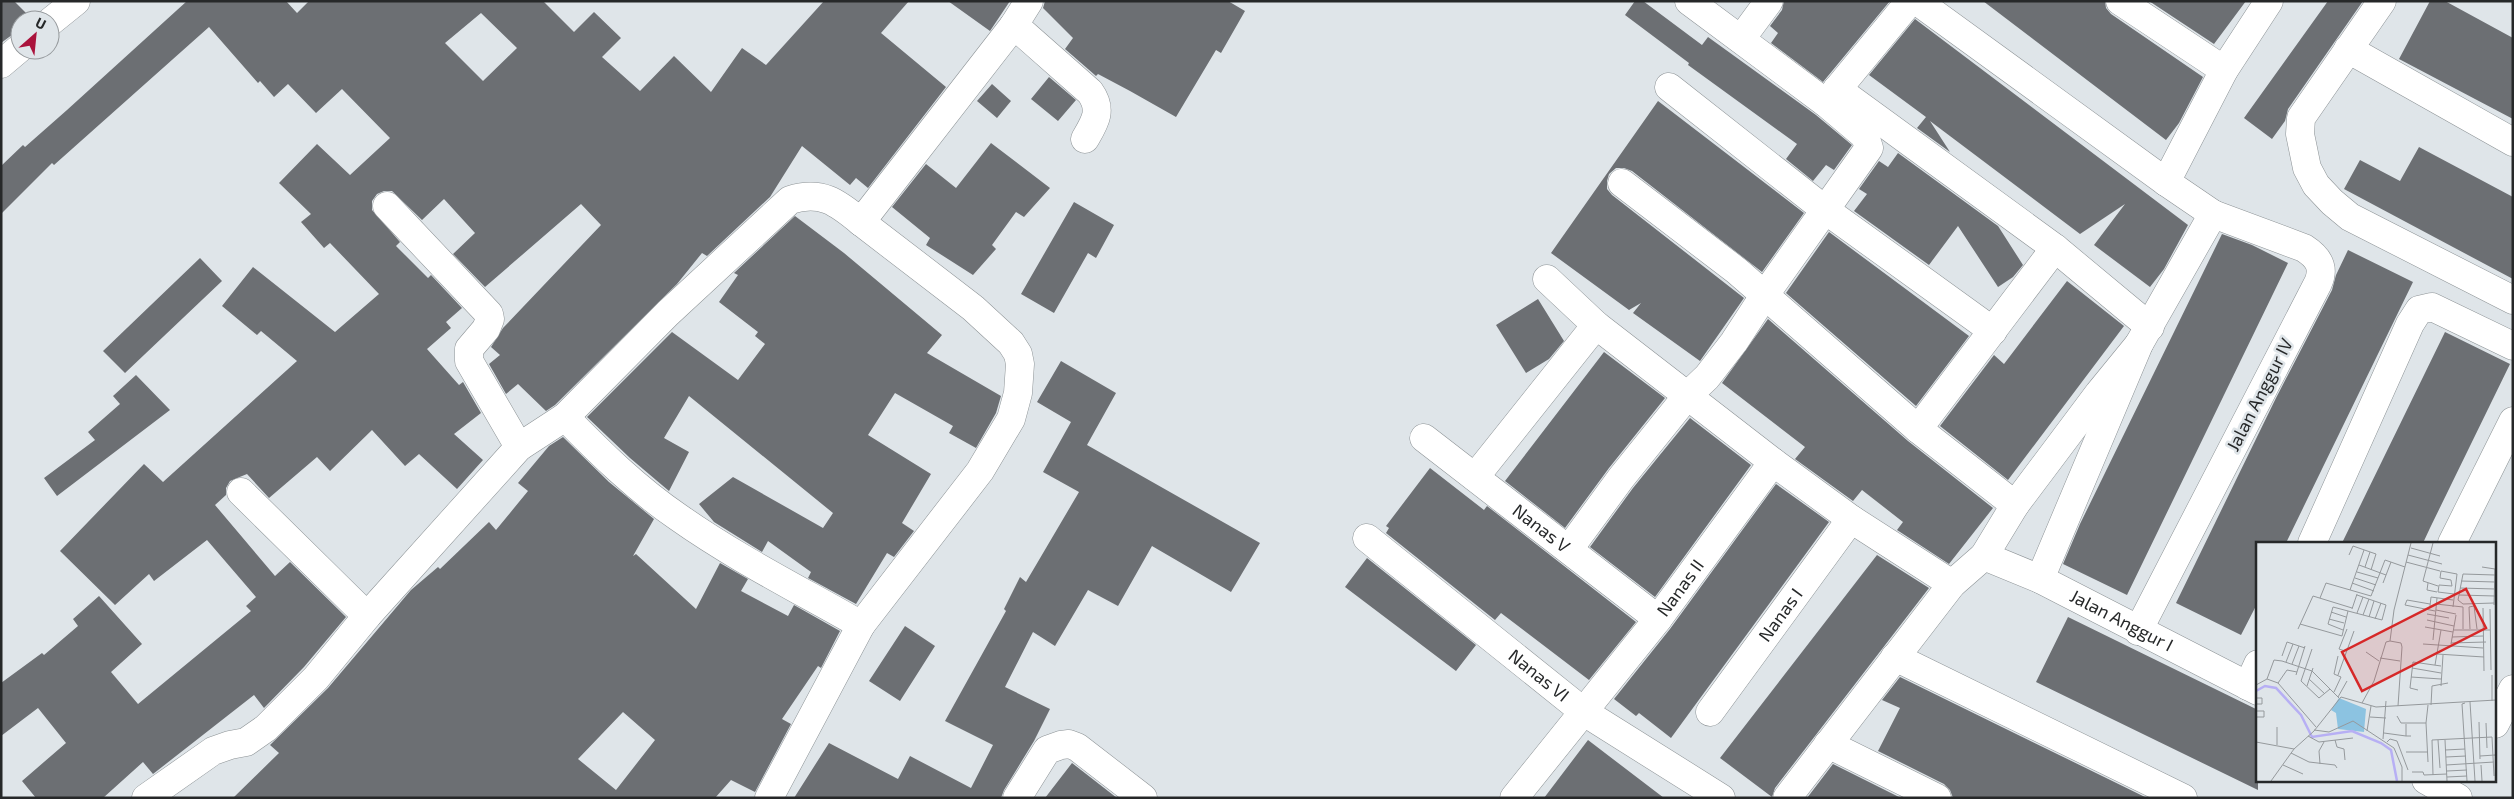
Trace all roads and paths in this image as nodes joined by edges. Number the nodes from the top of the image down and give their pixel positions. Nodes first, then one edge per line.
1 (1029, 1) edge
2 (1689, 1) edge
3 (1769, 1) edge
4 (1910, 1) edge
5 (1917, 1) edge
6 (2120, 1) edge
7 (2269, 1) edge
8 (2382, 1) edge
9 (1014, 25) junction
10 (1741, 39) junction
11 (2348, 49) junction
12 (2224, 70) junction
13 (1669, 87) dead end
14 (1832, 96) junction
15 (1085, 139) dead end
16 (2513, 142) edge
17 (2166, 182) junction
18 (1622, 183) dead end
19 (387, 206) dead end
20 (1824, 209) junction
21 (2213, 214) junction
22 (861, 222) junction
23 (2055, 248) junction
24 (1547, 279) dead end
25 (2511, 295) edge
26 (1764, 296) junction
27 (1596, 325) junction
28 (1993, 330) junction
29 (2145, 336) junction
30 (2513, 346) edge
31 (1687, 396) junction
32 (565, 417) junction
33 (2513, 422) edge
34 (1918, 429) junction
35 (1424, 438) dead end
36 (519, 447) junction
37 (1772, 462) junction
38 (1475, 477) junction
39 (241, 492) dead end
40 (2015, 505) junction
41 (1851, 519) junction
42 (1367, 538) dead end
43 (2312, 542) edge
44 (2453, 542) edge
45 (1569, 549) junction
46 (1984, 556) junction
47 (2040, 579) junction
48 (1952, 584) junction
49 (367, 616) junction
50 (1658, 619) junction
51 (861, 625) junction
52 (2138, 631) junction
53 (1895, 657) junction
54 (2254, 681) edge
55 (2513, 689) edge
56 (1584, 712) junction
57 (1710, 712) dead end
58 (2496, 722) edge
59 (1828, 744) junction
60 (2430, 782) edge
61 (2466, 782) edge
62 (146, 798) edge
63 (769, 798) edge
64 (1017, 798) edge
65 (1143, 798) edge
66 (1514, 798) edge
67 (1721, 798) edge
68 (1787, 798) edge
69 (1937, 798) edge
70 (2183, 798) edge
71 (2458, 798) edge

1 - 9 street
2 - 10 street
3 - 10 street
4 - 14 street
5 - 17 street, Jalan Anggur IV
6 - 12 street
7 - 12 street
8 - 11 street
9 - 15 street
9 - 22 street
10 - 14 street
11 - 16 street
11 - 25 street
12 - 17 street
13 - 20 street
14 - 20 street
14 - 23 street
17 - 21 street, Jalan Anggur IV
18 - 26 street
19 - 36 street
20 - 26 street
20 - 28 street
21 - 29 street
21 - 52 street, Jalan Anggur IV
22 - 32 street
22 - 51 street
23 - 28 street
23 - 29 street
24 - 27 street
26 - 31 street
26 - 34 street
27 - 31 street
27 - 38 street
28 - 34 street
29 - 40 street
29 - 47 street
30 - 43 street
31 - 37 street
31 - 45 street
32 - 36 street
32 - 51 street
33 - 44 street
34 - 40 street
35 - 38 street, Nanas V
36 - 49 street
37 - 41 street
37 - 50 street, Nanas II
38 - 45 street, Nanas V
39 - 49 street
40 - 46 street
41 - 48 street
41 - 57 street, Nanas I
42 - 56 street, Nanas VI
45 - 50 street, Nanas V
46 - 47 street, Jalan Anggur I
46 - 48 street
47 - 52 street, Jalan Anggur I
48 - 53 street
49 - 62 street
50 - 56 street, Nanas II
51 - 63 street
52 - 54 street, Jalan Anggur I
53 - 59 street
53 - 70 street
55 - 58 street
56 - 66 street, Nanas II
56 - 67 street, Nanas VI
59 - 68 street
59 - 69 street
60 - 71 street
61 - 71 street
64 - 65 street

